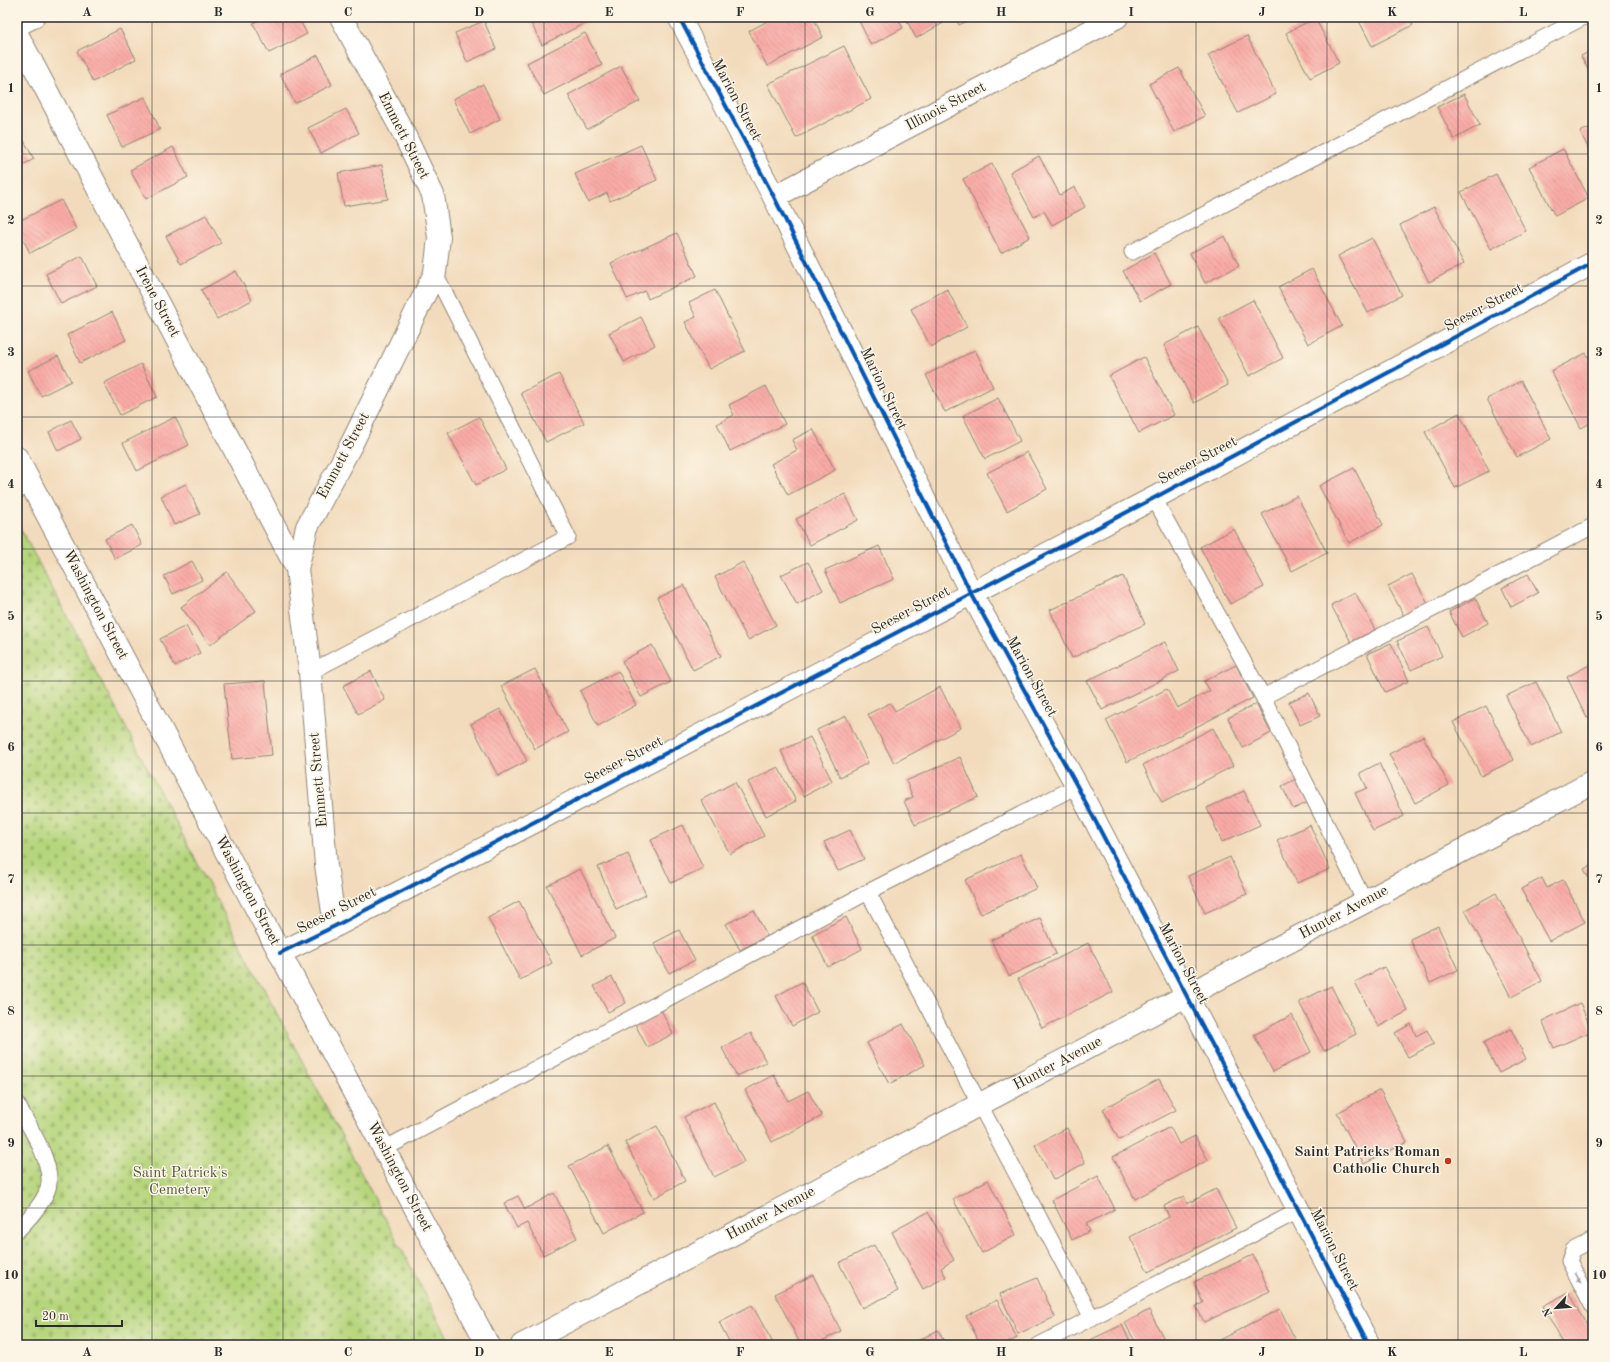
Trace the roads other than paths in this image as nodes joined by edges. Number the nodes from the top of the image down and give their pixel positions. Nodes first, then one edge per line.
1 (33, 17) edge
2 (341, 17) edge
3 (679, 17) edge
4 (1117, 17) edge
5 (1584, 17) edge
6 (17, 25) edge
7 (17, 34) edge
8 (774, 197) junction
9 (1132, 252) dead end
10 (1593, 263) edge
11 (435, 273) junction
12 (17, 458) edge
13 (24, 488) edge
14 (1154, 498) junction
15 (1593, 526) edge
16 (297, 570) junction
17 (971, 593) junction
18 (310, 672) junction
19 (1263, 697) junction
20 (1593, 782) edge
21 (1076, 786) junction
22 (868, 892) junction
23 (1365, 902) junction
24 (335, 926) junction
25 (280, 953) junction
26 (1186, 996) junction
27 (17, 1104) edge
28 (980, 1105) junction
29 (384, 1149) junction
30 (1300, 1210) junction
31 (17, 1231) edge
32 (1593, 1240) edge
33 (1593, 1307) edge
34 (1092, 1318) junction
35 (488, 1345) edge
36 (522, 1345) edge
37 (1039, 1345) edge
38 (1369, 1345) edge

1 - 6 street
2 - 11 street, Emmett Street
3 - 8 street, Marion Street
4 - 8 street, Illinois Street
5 - 9 lane
7 - 16 street, Irene Street
8 - 17 street, Marion Street
10 - 14 street, Seeser Street
11 - 16 street, Emmett Street
11 - 18 lane
12 - 13 street, Washington Street
13 - 25 street, Washington Street
14 - 17 street, Seeser Street
14 - 19 lane
15 - 19 lane
16 - 18 street, Emmett Street
17 - 21 street, Marion Street
17 - 24 street, Seeser Street
18 - 24 street, Emmett Street
19 - 23 lane
20 - 23 street, Hunter Avenue
21 - 22 lane
21 - 26 street, Marion Street
22 - 28 lane
22 - 29 lane
23 - 26 street, Hunter Avenue
24 - 25 street, Seeser Street
25 - 29 street, Washington Street
26 - 28 street, Hunter Avenue
26 - 30 street, Marion Street
27 - 31 lane
28 - 34 lane
28 - 36 street, Hunter Avenue
29 - 35 street, Washington Street
30 - 34 lane
30 - 38 street, Marion Street
32 -> 33 lane
34 - 37 lane

